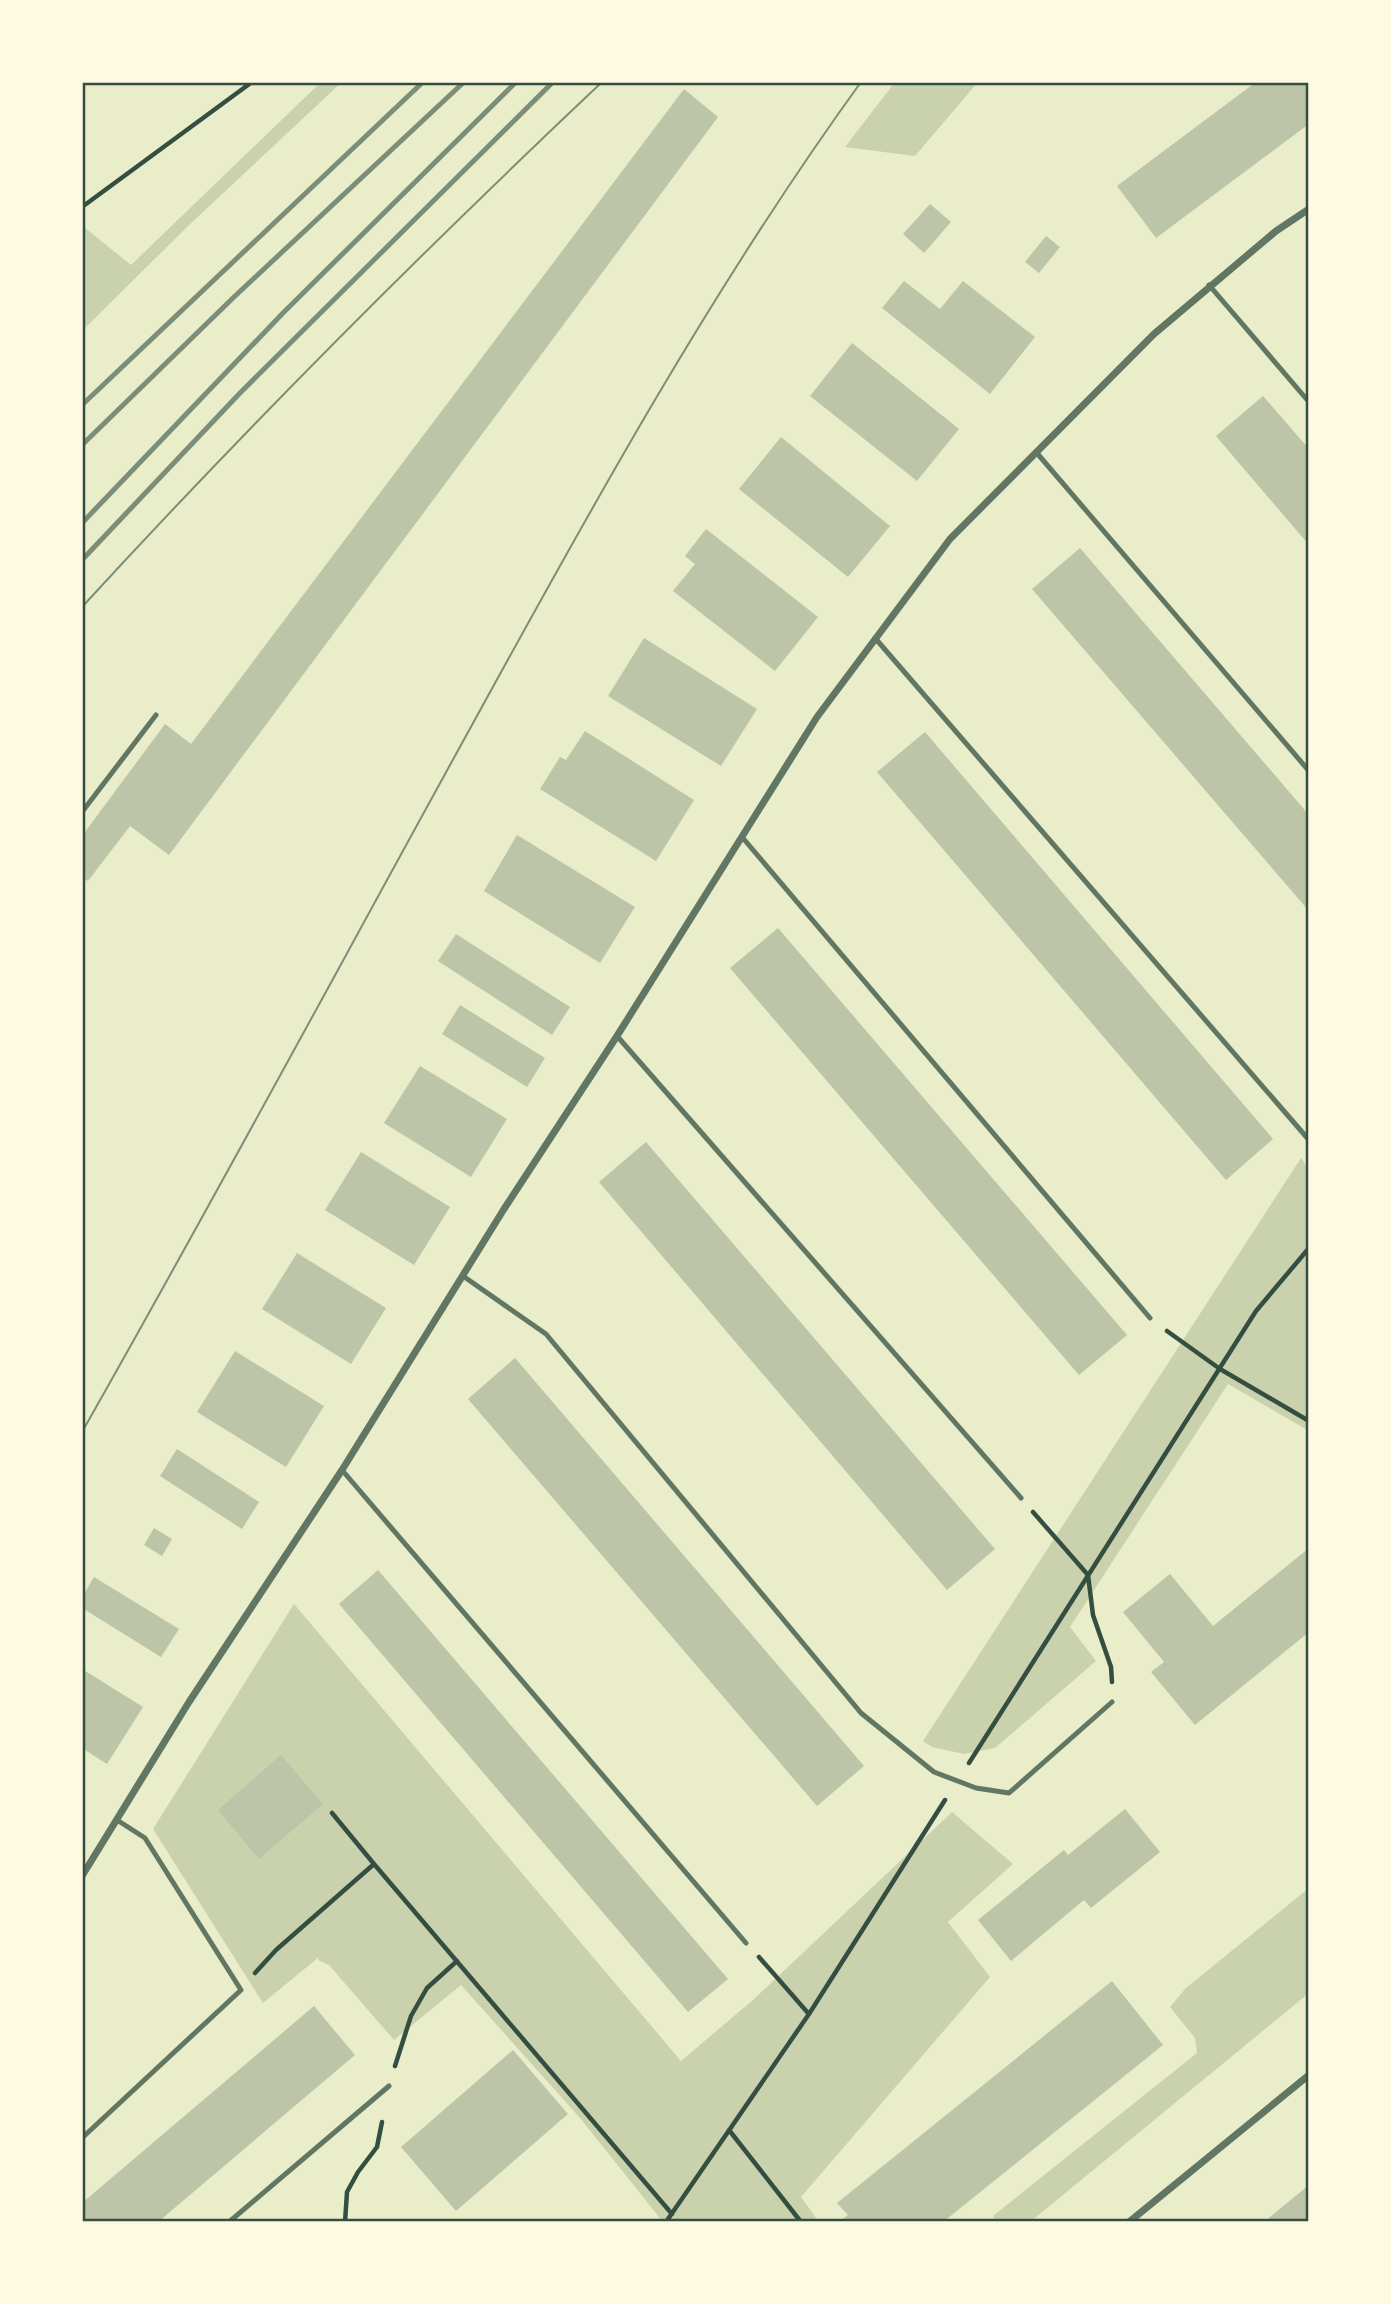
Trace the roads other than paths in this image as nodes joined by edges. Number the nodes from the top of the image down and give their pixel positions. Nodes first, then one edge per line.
1 (1309, 209) edge
2 (1209, 285) junction
3 (1309, 402) edge
4 (1035, 451) junction
5 (875, 638) junction
6 (156, 715) dead end
7 (1309, 771) edge
8 (82, 811) edge
9 (742, 837) junction
10 (617, 1036) junction
11 (1309, 1140) edge
12 (463, 1276) junction
13 (1150, 1318) road end
14 (342, 1470) junction
15 (1021, 1498) road end
16 (1112, 1702) road end
17 (117, 1820) junction
18 (82, 1876) edge
19 (746, 1943) road end
20 (1309, 2075) edge
21 (389, 2086) dead end
22 (82, 2138) edge
23 (229, 2222) edge
24 (1129, 2222) edge

1 - 2 street
2 - 3 lane
2 - 4 street
4 - 5 street
4 - 7 lane
5 - 9 street
5 - 11 lane
6 - 8 lane
9 - 10 street
9 - 13 lane
10 - 12 street
10 - 15 lane
12 - 14 street
12 - 16 lane
14 - 17 street
14 - 19 lane
17 - 18 street
17 - 22 lane
20 - 24 street
21 - 23 lane

